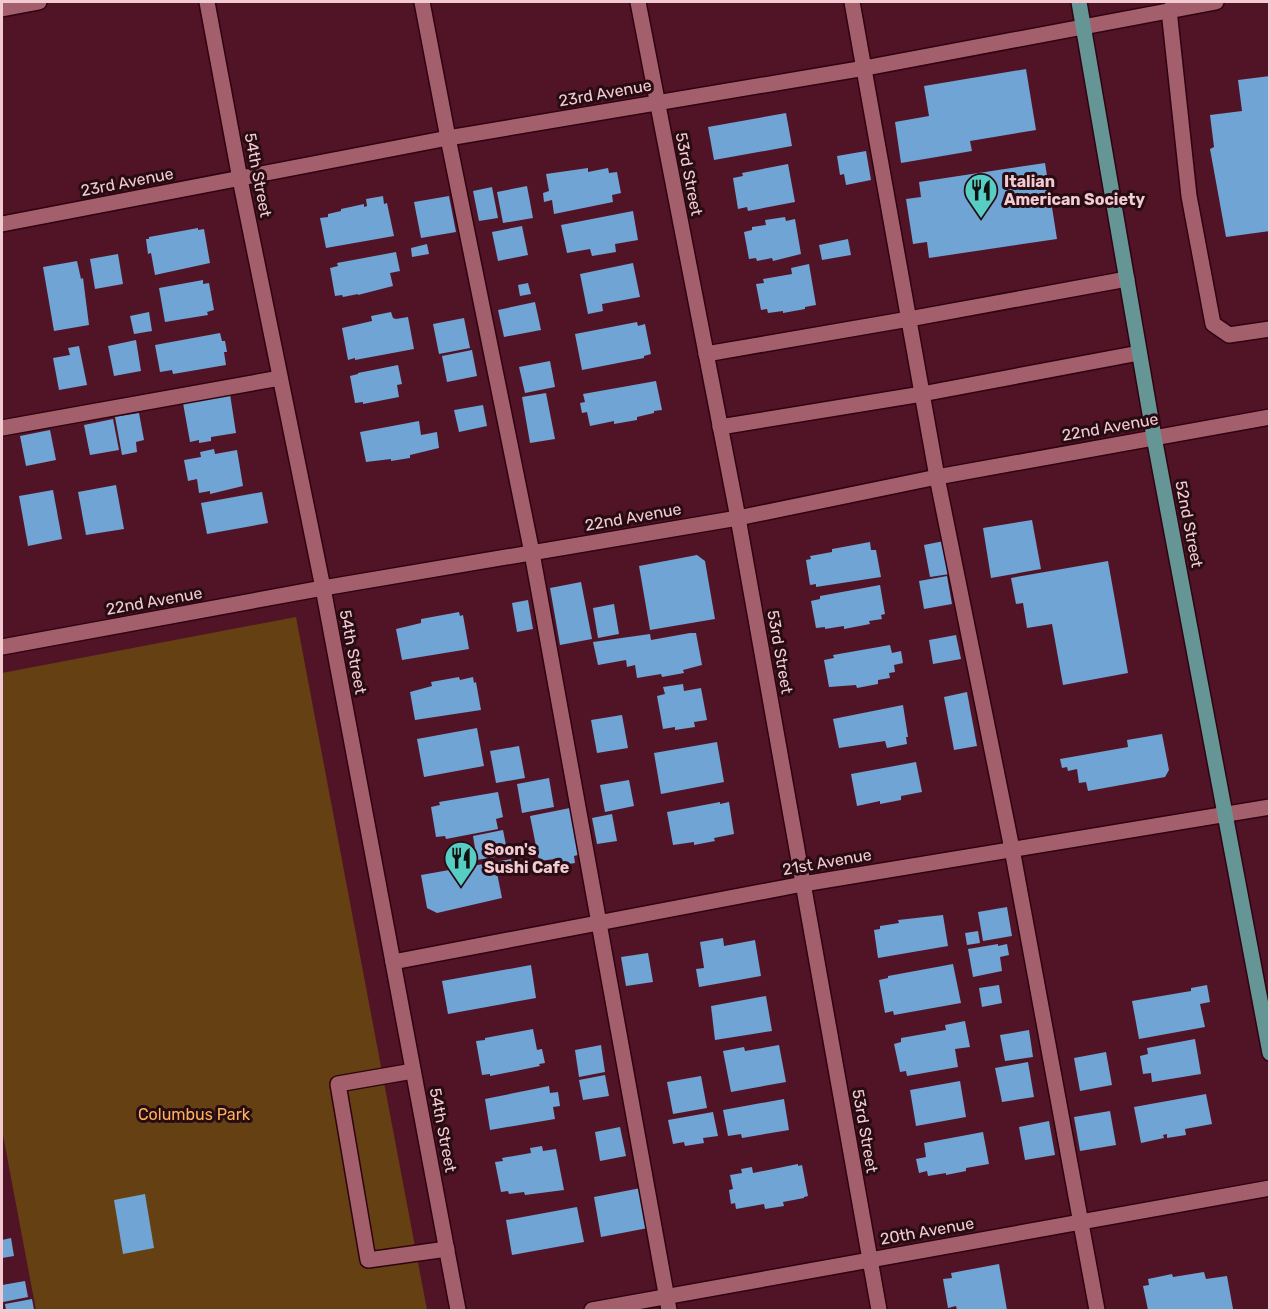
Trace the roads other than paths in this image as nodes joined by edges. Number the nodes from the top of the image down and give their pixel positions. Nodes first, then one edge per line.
1 (39, 2) edge
2 (207, 2) edge
3 (422, 2) edge
4 (638, 2) edge
5 (852, 2) edge
6 (1079, 2) edge
7 (1216, 2) edge
8 (2, 9) edge
9 (1168, 10) junction
10 (1083, 25) junction
11 (865, 68) junction
12 (657, 103) junction
13 (448, 138) junction
14 (240, 179) junction
15 (2, 224) edge
16 (1127, 279) junction
17 (909, 319) junction
18 (1269, 328) edge
19 (1139, 353) junction
20 (706, 354) junction
21 (280, 378) junction
22 (922, 394) junction
23 (1269, 417) edge
24 (720, 427) junction
25 (2, 428) edge
26 (1154, 437) junction
27 (937, 477) junction
28 (738, 518) junction
29 (532, 553) junction
30 (323, 588) junction
31 (2, 646) edge
32 (1269, 807) edge
33 (1226, 815) junction
34 (1012, 849) junction
35 (803, 884) junction
36 (598, 922) junction
37 (393, 962) junction
38 (1269, 1053) edge
39 (413, 1071) junction
40 (1269, 1188) edge
41 (1081, 1222) junction
42 (447, 1249) junction
43 (869, 1260) junction
44 (668, 1304) edge
45 (458, 1311) edge
46 (592, 1311) edge
47 (879, 1311) edge
48 (1097, 1311) edge

1 - 8 street
2 - 14 street, 54th Street
3 - 13 street
4 - 12 street, 53rd Street
5 - 11 street
6 - 10 main road, 52nd Street
7 - 9 street, 23rd Avenue
9 - 10 street, 23rd Avenue
9 - 18 street
10 - 11 street, 23rd Avenue
10 - 16 main road, 52nd Street
11 - 12 street, 23rd Avenue
11 - 17 street
12 - 13 street, 23rd Avenue
12 - 20 street, 53rd Street
13 - 14 street, 23rd Avenue
13 - 29 street
14 - 15 street, 23rd Avenue
14 - 21 street, 54th Street
16 - 17 street
16 - 19 main road, 52nd Street
17 - 20 street
17 - 22 street
19 - 22 street
19 - 26 main road, 52nd Street
20 - 24 street, 53rd Street
21 - 25 street
21 - 30 street, 54th Street
22 - 24 street
22 - 27 street
23 - 26 street, 22nd Avenue
24 - 28 street, 53rd Street
26 - 27 street, 22nd Avenue
26 - 33 main road, 52nd Street
27 - 28 street, 22nd Avenue
27 - 34 street
28 - 29 street, 22nd Avenue
28 - 35 street, 53rd Street
29 - 30 street, 22nd Avenue
29 - 36 street
30 - 31 street, 22nd Avenue
30 - 37 street, 54th Street
32 - 33 street, 21st Avenue
33 - 34 street, 21st Avenue
33 - 38 main road, 52nd Street
34 - 35 street, 21st Avenue
34 - 41 street
35 - 36 street, 21st Avenue
35 - 43 street, 53rd Street
36 - 37 street, 21st Avenue
36 - 44 street
37 - 39 street, 54th Street
39 - 42 street, 54th Street
39 - 42 street
40 - 41 street, 20th Avenue
41 - 43 street, 20th Avenue
41 - 48 street
42 - 45 street, 54th Street
43 - 44 street, 20th Avenue
43 - 47 street, 53rd Street
44 - 46 street, 20th Avenue

